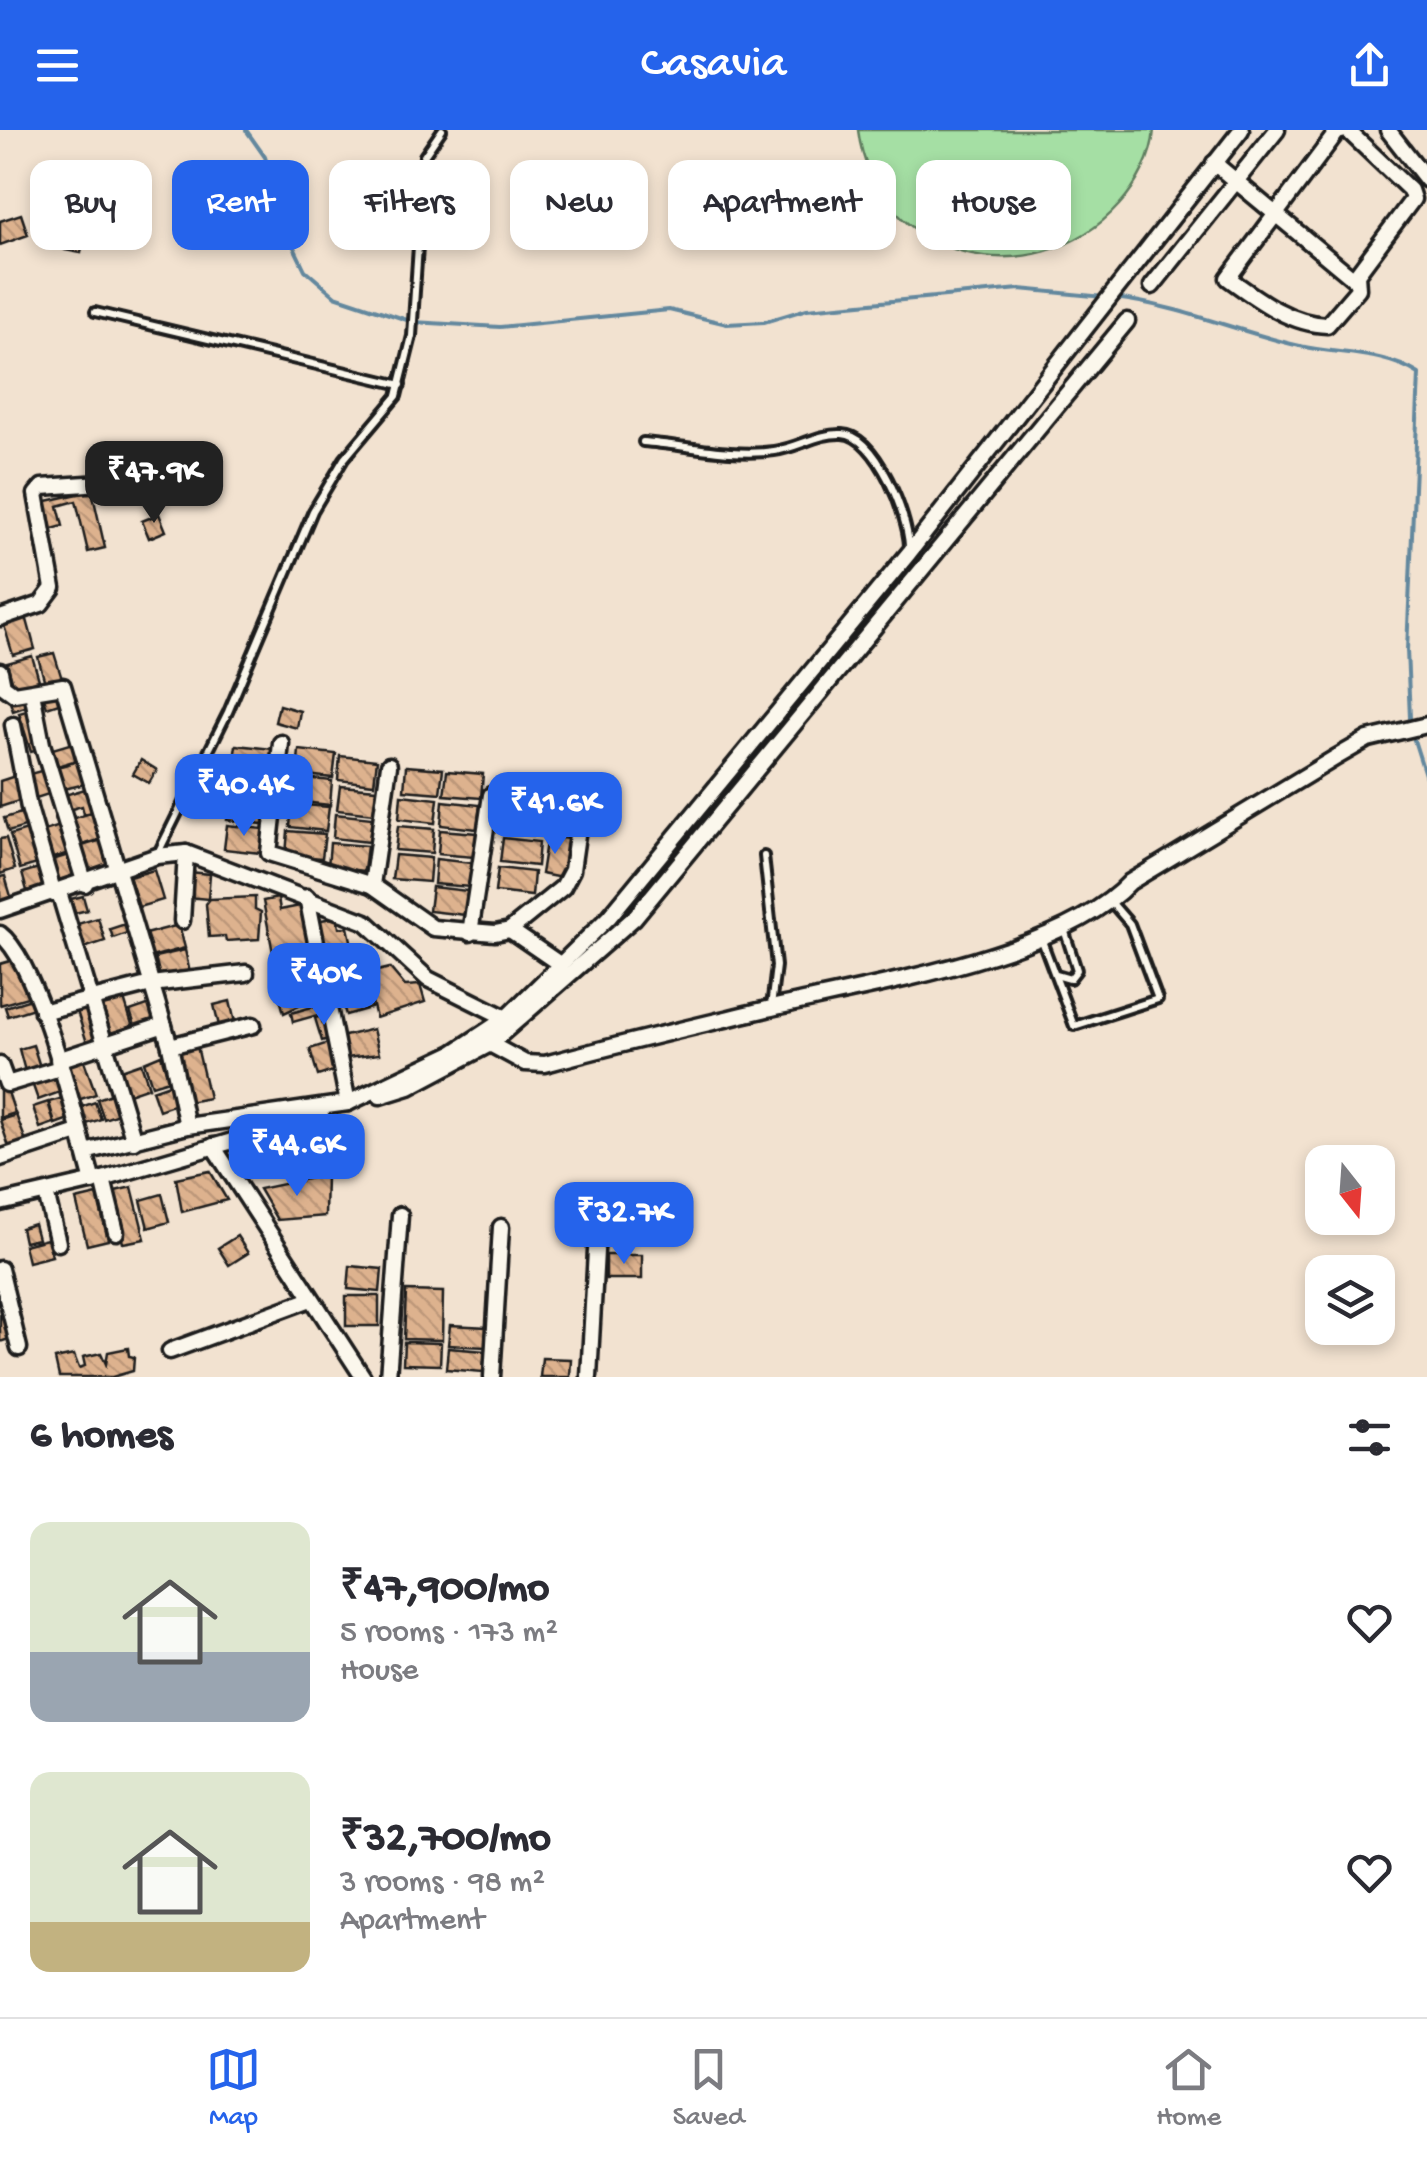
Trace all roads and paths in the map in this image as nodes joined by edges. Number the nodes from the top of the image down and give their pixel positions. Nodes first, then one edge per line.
1 (442, 130) edge
2 (1241, 130) edge
3 (1277, 130) edge
4 (1346, 130) edge
5 (1388, 130) edge
6 (1214, 163) junction
7 (1235, 180) junction
8 (1427, 180) edge
9 (1275, 211) junction
10 (1355, 280) junction
11 (1152, 286) dead end
12 (96, 312) dead end
13 (1126, 322) dead end
14 (1048, 374) junction
15 (400, 385) junction
16 (1070, 391) junction
17 (642, 442) dead end
18 (132, 481) dead end
19 (909, 553) junction
20 (0, 618) edge
21 (0, 670) edge
22 (32, 692) junction
23 (14, 725) dead end
24 (1427, 725) edge
25 (281, 743) dead end
26 (389, 765) dead end
27 (491, 796) dead end
28 (580, 814) dead end
29 (186, 854) junction
30 (157, 856) junction
31 (764, 856) dead end
32 (116, 872) junction
33 (84, 884) junction
34 (372, 885) junction
35 (57, 893) junction
36 (306, 896) junction
37 (1112, 902) junction
38 (0, 910) edge
39 (182, 921) dead end
40 (1064, 929) junction
41 (510, 930) junction
42 (0, 934) edge
43 (470, 934) junction
44 (1041, 936) junction
45 (561, 964) junction
46 (246, 973) dead end
47 (1055, 974) junction
48 (151, 984) junction
49 (92, 996) junction
50 (771, 1008) junction
51 (42, 1012) junction
52 (506, 1018) junction
53 (253, 1025) dead end
54 (164, 1026) junction
55 (108, 1044) junction
56 (490, 1044) junction
57 (170, 1046) junction
58 (59, 1064) junction
59 (0, 1065) edge
60 (348, 1104) junction
61 (187, 1126) junction
62 (78, 1132) junction
63 (134, 1141) junction
64 (213, 1146) junction
65 (85, 1152) junction
66 (0, 1158) edge
67 (98, 1181) junction
68 (46, 1193) junction
69 (0, 1204) edge
70 (400, 1215) dead end
71 (500, 1227) dead end
72 (116, 1232) dead end
73 (597, 1233) dead end
74 (58, 1243) dead end
75 (0, 1269) edge
76 (311, 1299) junction
77 (20, 1348) dead end
78 (170, 1352) dead end
79 (363, 1377) edge
80 (388, 1377) edge
81 (492, 1377) edge
82 (589, 1377) edge

1 - 15 lane
2 - 6 street
3 - 7 street
4 - 9 street
4 - 10 street
5 - 8 street
6 - 7 street
6 - 14 street
7 - 9 street
7 - 11 street
9 - 10 street
9 - 10 street
12 - 15 lane
13 - 16 street
14 - 16 street
14 - 19 street
15 - 30 lane
16 - 56 street
17 - 19 lane
18 - 20 street
19 - 45 street
21 - 22 street
22 - 32 street
22 - 33 street
23 - 35 street
24 - 37 street
25 - 34 street
26 - 34 street
27 - 43 street
28 - 41 street
29 - 30 street
29 - 36 street
29 - 39 street
30 - 32 street
31 - 50 lane
32 - 33 street
32 - 48 street
33 - 35 street
34 - 43 street
35 - 38 street
35 - 49 street
36 - 52 street
36 - 60 street
37 - 40 street
37 - 47 lane
40 - 44 street
40 - 47 lane
41 - 43 street
41 - 45 street
42 - 51 street
44 - 47 lane
44 - 50 street
45 - 52 street
46 - 48 street
48 - 49 street
48 - 54 street
49 - 51 street
49 - 55 street
50 - 56 street
51 - 58 street
52 - 60 street
53 - 57 street
54 - 55 street
54 - 57 street
55 - 58 street
55 - 63 street
56 - 64 street
57 - 61 street
58 - 59 street
58 - 62 street
60 - 61 street
61 - 63 street
62 - 65 street
62 - 66 street
63 - 65 street
64 - 67 street
64 - 76 street
65 - 67 street
67 - 68 street
67 - 72 street
68 - 69 street
68 - 74 street
70 - 80 street
71 - 81 street
73 - 82 street
75 - 77 street
76 - 78 street
76 - 79 street

